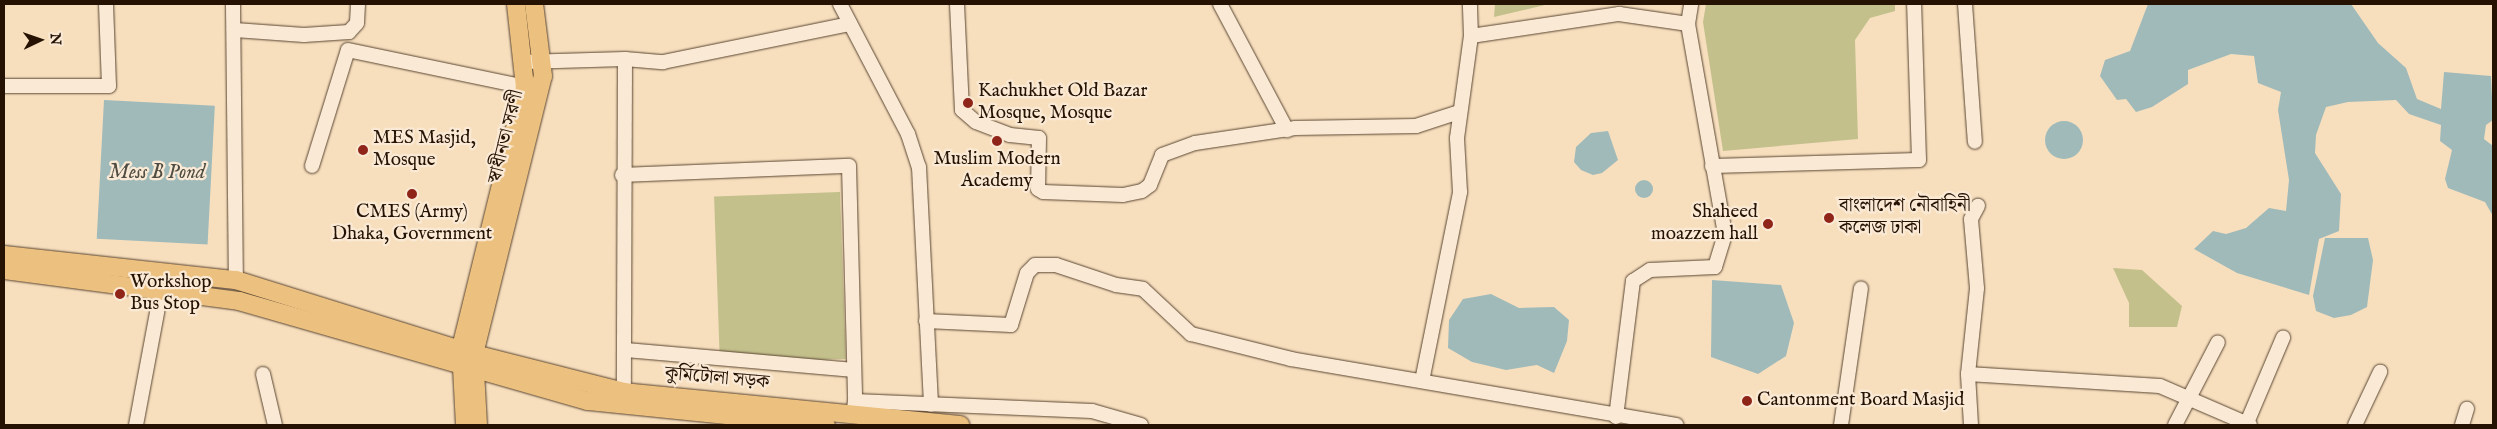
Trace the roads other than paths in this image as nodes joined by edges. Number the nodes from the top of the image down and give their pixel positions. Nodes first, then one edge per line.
1 (106, 4) edge
2 (233, 4) edge
3 (358, 4) edge
4 (516, 4) edge
5 (534, 4) edge
6 (840, 4) edge
7 (957, 4) edge
8 (1220, 4) edge
9 (1470, 4) edge
10 (1691, 4) edge
11 (1914, 4) edge
12 (1965, 4) edge
13 (850, 24) junction
14 (1688, 24) junction
15 (235, 30) junction
16 (1471, 36) junction
17 (625, 59) junction
18 (524, 62) junction
19 (542, 62) junction
20 (4, 86) edge
21 (525, 87) junction
22 (1459, 112) junction
23 (1287, 130) junction
24 (1976, 142) dead end
25 (312, 166) dead end
26 (1712, 166) junction
27 (622, 174) junction
28 (1978, 206) dead end
29 (4, 255) edge
30 (4, 270) edge
31 (163, 279) junction
32 (236, 280) junction
33 (1861, 288) dead end
34 (926, 321) junction
35 (2283, 338) dead end
36 (2218, 342) dead end
37 (626, 350) junction
38 (468, 360) junction
39 (854, 370) junction
40 (2380, 372) dead end
41 (263, 374) dead end
42 (1968, 374) junction
43 (1422, 381) junction
44 (624, 392) junction
45 (2189, 399) junction
46 (931, 405) junction
47 (854, 407) junction
48 (2467, 409) dead end
49 (1616, 417) junction
50 (136, 425) edge
51 (275, 425) edge
52 (465, 425) edge
53 (478, 425) edge
54 (826, 425) edge
55 (960, 425) edge
56 (1141, 425) edge
57 (1676, 425) edge
58 (1841, 425) edge
59 (1971, 425) edge
60 (2175, 425) edge
61 (2248, 425) edge
62 (2355, 425) edge
63 (2462, 425) edge

1 - 20 street
2 - 15 street
3 - 15 street
4 - 18 main road, স্বাধীনতা সরণী
5 - 19 main road, স্বাধীনতা সরণী
6 - 13 street
7 - 23 street
8 - 23 street
9 - 16 street
10 - 14 street
11 - 26 street
12 - 24 street
13 - 17 street
13 - 34 street
14 - 16 street
14 - 26 street
15 - 32 street
16 - 22 street
17 - 19 street
17 - 27 street
18 - 19 street
18 - 21 main road, স্বাধীনতা সরণী
19 - 38 main road, স্বাধীনতা সরণী
21 - 25 street
21 - 38 main road, স্বাধীনতা সরণী
22 - 23 street
22 - 43 street
26 - 49 street
27 - 37 street
27 - 39 street
28 - 42 street
29 - 31 main road
30 - 31 main road
31 - 32 main road
31 - 38 main road
31 - 50 street
32 - 38 main road
33 - 58 street
34 - 43 street
34 - 46 street
35 - 61 street
36 - 45 street
37 - 39 street
37 - 44 street
38 - 44 main road, কুর্মিটোলা সড়ক
38 - 52 main road, স্বাধীনতা সরণী
38 - 53 main road, স্বাধীনতা সরণী
38 - 54 main road, কুর্মিটোলা সড়ক
39 - 47 street
40 - 62 street
41 - 51 street
42 - 45 street
42 - 59 street
43 - 49 street
44 - 47 main road, কুর্মিটোলা সড়ক
45 - 60 street
45 - 61 street
46 - 47 street
46 - 56 street
47 - 55 main road, কুর্মিটোলা সড়ক
48 - 63 street
49 - 57 street

